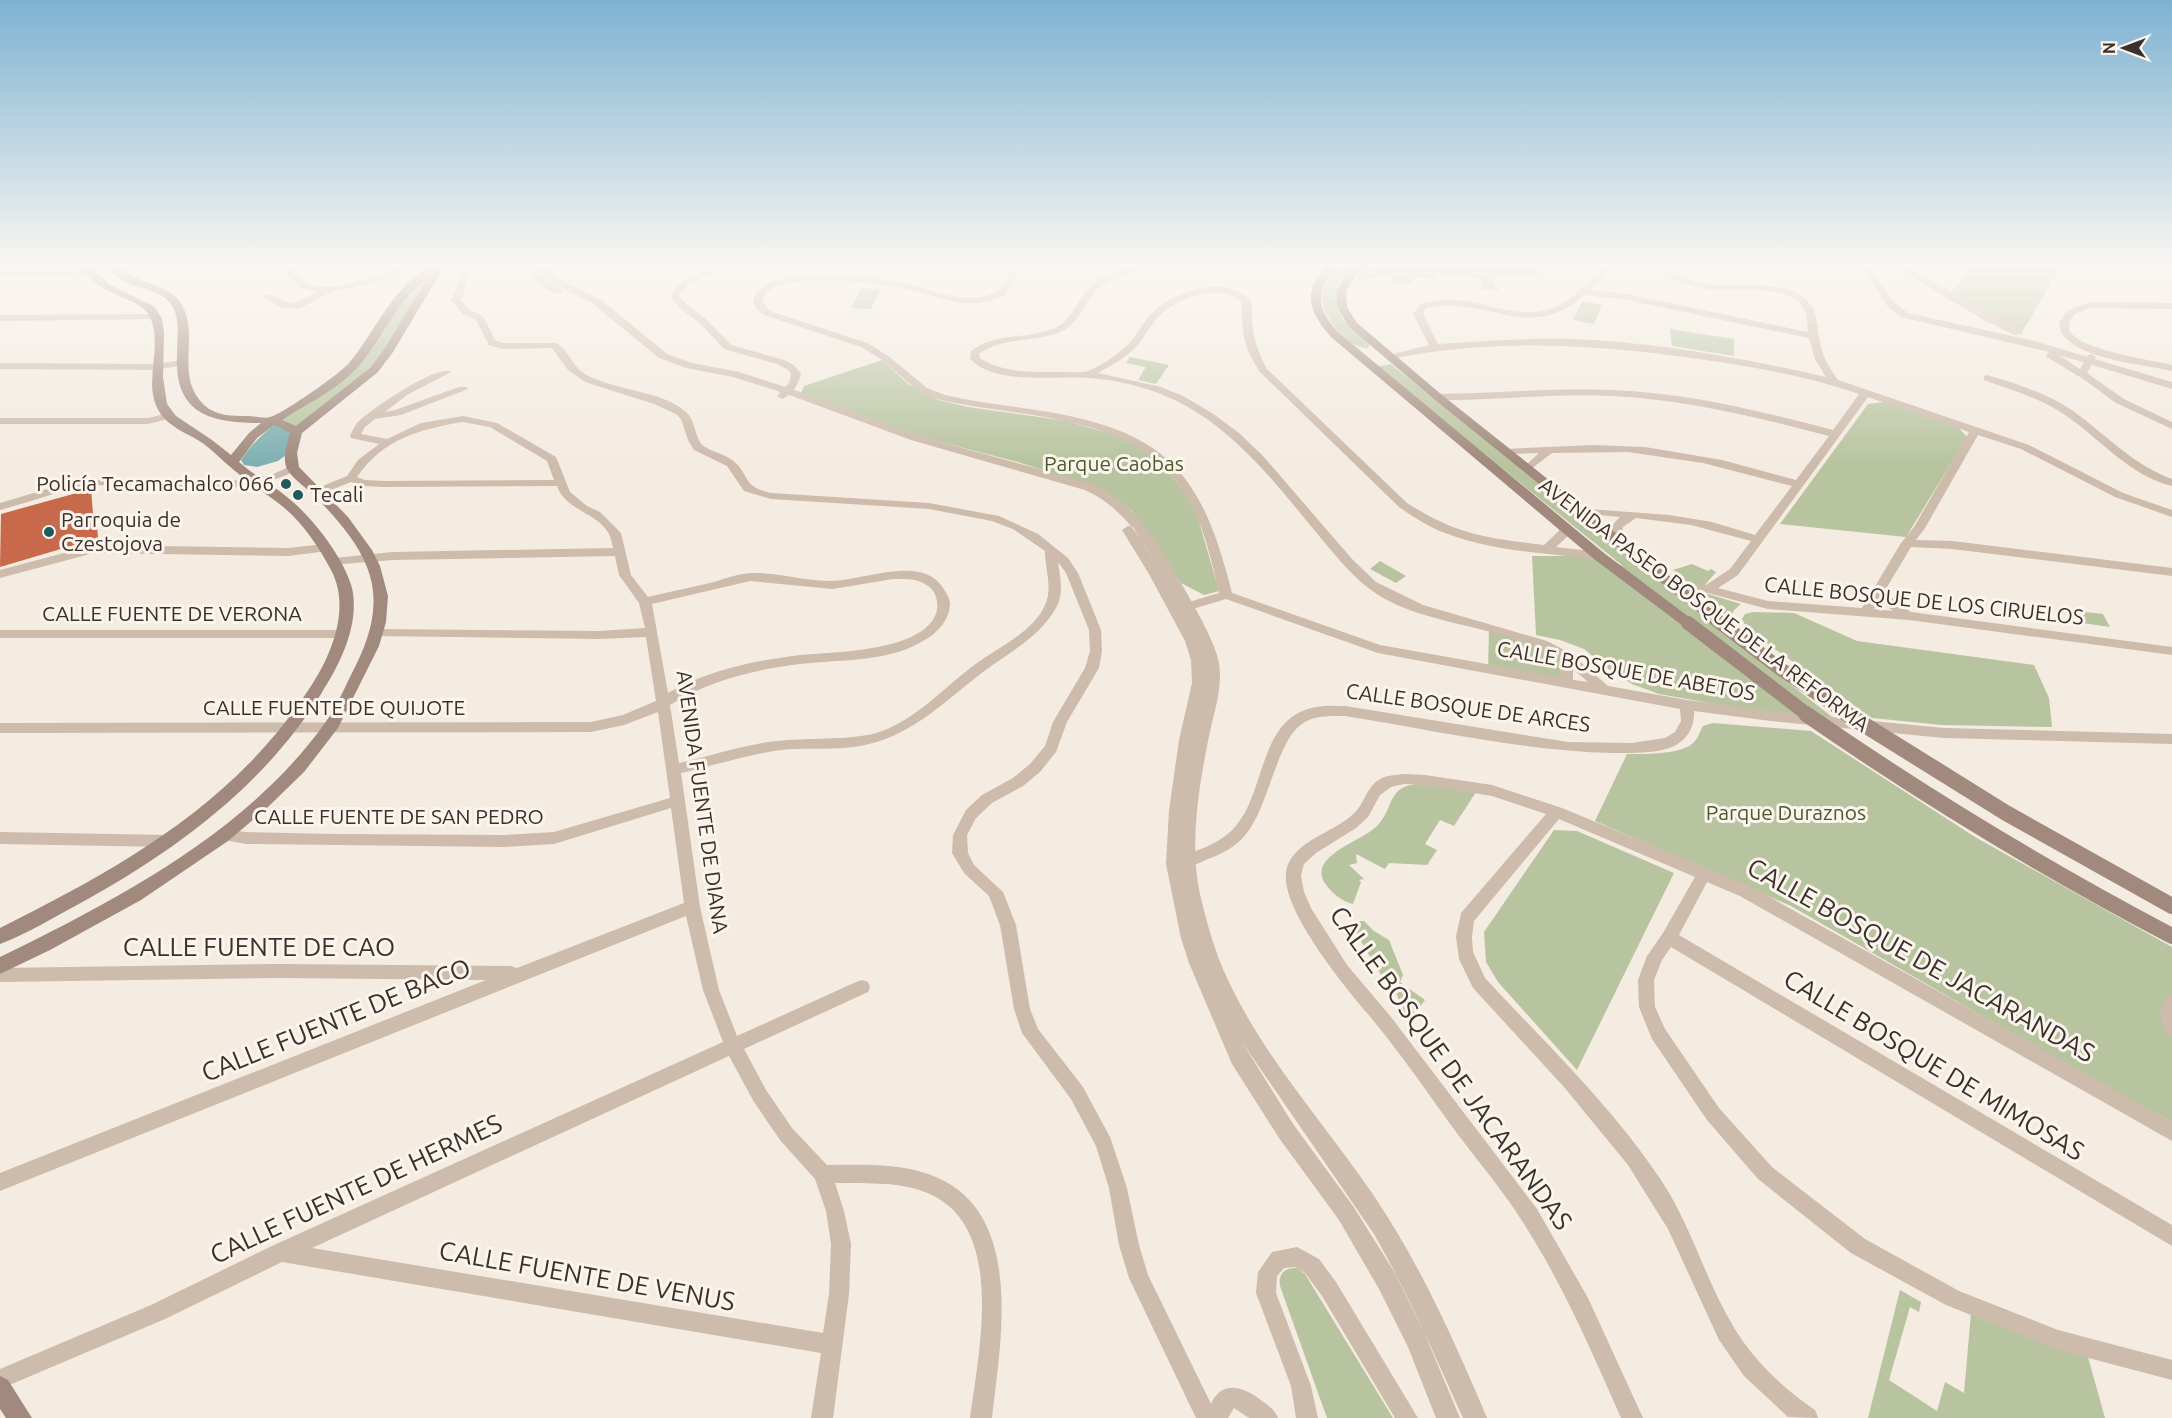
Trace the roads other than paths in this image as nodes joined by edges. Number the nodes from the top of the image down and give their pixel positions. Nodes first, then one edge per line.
1 (160, 331) edge
2 (182, 331) edge
3 (377, 331) edge
4 (400, 331) edge
5 (486, 331) edge
6 (633, 331) edge
7 (713, 331) edge
8 (820, 331) edge
9 (1055, 331) edge
10 (1142, 331) edge
11 (1247, 331) edge
12 (1332, 331) edge
13 (1360, 331) edge
14 (1427, 331) edge
15 (1789, 331) edge
16 (1813, 331) edge
17 (1978, 331) edge
18 (2017, 331) edge
19 (2065, 331) edge
20 (1814, 336) junction
21 (2030, 343) junction
22 (1435, 347) junction
23 (1389, 354) junction
24 (2090, 359) junction
25 (1364, 360) junction
26 (181, 363) junction
27 (0, 366) edge
28 (1821, 366) junction
29 (156, 367) junction
30 (2172, 368) edge
31 (446, 372) dead end
32 (1799, 374) junction
33 (2082, 374) junction
34 (1089, 375) junction
35 (1817, 378) junction
36 (1987, 378) dead end
37 (1834, 382) junction
38 (2172, 382) edge
39 (2172, 386) edge
40 (463, 390) dead end
41 (1866, 392) junction
42 (785, 393) junction
43 (1438, 397) junction
44 (1479, 398) junction
45 (1455, 410) junction
46 (168, 416) junction
47 (375, 416) junction
48 (0, 421) edge
49 (275, 421) junction
50 (2172, 426) edge
51 (1976, 429) junction
52 (296, 432) junction
53 (1835, 434) junction
54 (387, 442) junction
55 (1549, 450) junction
56 (1507, 451) junction
57 (232, 463) junction
58 (293, 468) junction
59 (1527, 469) junction
60 (351, 478) junction
61 (256, 482) junction
62 (560, 483) junction
63 (2172, 483) edge
64 (1798, 484) junction
65 (317, 492) junction
66 (0, 507) edge
67 (1579, 510) junction
68 (1635, 514) junction
69 (2172, 514) edge
70 (1919, 528) junction
71 (1568, 530) junction
72 (1756, 539) junction
73 (1615, 540) junction
74 (1907, 543) junction
75 (1952, 545) junction
76 (324, 548) junction
77 (1548, 548) junction
78 (620, 552) junction
79 (1050, 552) junction
80 (1599, 556) junction
81 (369, 557) junction
82 (334, 562) junction
83 (1734, 572) junction
84 (2172, 572) edge
85 (0, 574) edge
86 (1672, 586) junction
87 (1708, 589) junction
88 (1877, 593) junction
89 (1226, 595) junction
90 (1750, 601) junction
91 (645, 602) junction
92 (1179, 609) junction
93 (1866, 612) junction
94 (1909, 616) junction
95 (652, 632) junction
96 (378, 633) junction
97 (0, 634) edge
98 (343, 634) junction
99 (2172, 651) edge
100 (1565, 656) junction
101 (1567, 683) junction
102 (1605, 690) junction
103 (663, 703) junction
104 (1687, 705) junction
105 (0, 728) edge
106 (292, 729) junction
107 (329, 729) junction
108 (2172, 739) edge
109 (673, 770) junction
110 (677, 801) junction
111 (1557, 812) junction
112 (224, 835) junction
113 (0, 838) edge
114 (168, 841) junction
115 (1181, 863) junction
116 (1704, 874) junction
117 (2172, 906) edge
118 (692, 907) junction
119 (0, 936) edge
120 (2172, 936) edge
121 (1669, 938) junction
122 (0, 966) edge
123 (518, 973) junction
124 (0, 975) edge
125 (862, 987) dead end
126 (2172, 1002) edge
127 (2172, 1028) edge
128 (733, 1047) junction
129 (2172, 1132) edge
130 (823, 1174) junction
131 (0, 1182) edge
132 (2172, 1236) edge
133 (281, 1251) junction
134 (833, 1345) junction
135 (2172, 1370) edge
136 (0, 1379) edge
137 (0, 1388) edge
138 (20, 1418) edge
139 (822, 1418) edge
140 (981, 1418) edge
141 (1207, 1418) edge
142 (1216, 1418) edge
143 (1267, 1418) edge
144 (1307, 1418) edge
145 (1407, 1418) edge
146 (1448, 1418) edge
147 (1475, 1418) edge
148 (1632, 1418) edge
149 (1807, 1418) edge

1 - 29 main road
2 - 26 main road
3 - 49 main road
4 - 52 main road
5 - 79 street
6 - 42 street
7 - 42 street
8 - 89 street
9 - 34 street
10 - 34 street
11 - 77 street
12 - 25 main road, AVENIDA PASEO BOSQUE DE LA REFORMA
13 - 23 main road, AVENIDA PASEO BOSQUE DE LA REFORMA
14 - 22 street
15 - 20 street
16 - 20 street
17 - 21 street
18 - 24 street
19 - 30 street
20 - 28 street
21 - 24 street
21 - 33 street
22 - 23 street
22 - 32 street
23 - 25 main road
23 - 43 main road, AVENIDA PASEO BOSQUE DE LA REFORMA
24 - 33 street
24 - 38 street
24 - 39 street
25 - 71 main road, AVENIDA PASEO BOSQUE DE LA REFORMA
26 - 29 street
26 - 49 main road
27 - 29 street
28 - 32 street
28 - 35 street
28 - 37 street
29 - 46 main road
31 - 47 street
32 - 35 street
33 - 50 street
34 - 100 street
35 - 37 street
36 - 63 street
37 - 41 street
40 - 47 street
41 - 51 street
41 - 53 street
42 - 92 street
43 - 44 street
43 - 45 main road, AVENIDA PASEO BOSQUE DE LA REFORMA
44 - 45 street
44 - 53 street
45 - 56 main road, AVENIDA PASEO BOSQUE DE LA REFORMA
46 - 48 street
46 - 57 main road
47 - 54 street
49 - 52 main road
49 - 57 main road
51 - 69 street
51 - 70 street
52 - 58 main road
53 - 64 street
54 - 60 street, AVENIDA FUENTE DE DIANA
54 - 62 street, AVENIDA FUENTE DE DIANA
55 - 56 street
55 - 59 street
55 - 64 street
56 - 59 main road, AVENIDA PASEO BOSQUE DE LA REFORMA
57 - 61 main road
58 - 61 street
58 - 65 main road
59 - 67 main road, AVENIDA PASEO BOSQUE DE LA REFORMA
60 - 62 street
60 - 65 street, AVENIDA FUENTE DE DIANA
61 - 66 street
61 - 76 main road
62 - 78 street, AVENIDA FUENTE DE DIANA
64 - 72 street
65 - 81 main road
67 - 68 street
67 - 73 main road, AVENIDA PASEO BOSQUE DE LA REFORMA
68 - 72 street
68 - 73 street
70 - 74 street
70 - 75 street
71 - 77 street
71 - 80 main road, AVENIDA PASEO BOSQUE DE LA REFORMA
72 - 83 street
73 - 86 main road, AVENIDA PASEO BOSQUE DE LA REFORMA
74 - 75 street
74 - 88 street
75 - 84 street
76 - 82 main road
76 - 85 street
77 - 80 street
78 - 81 street
78 - 91 street, AVENIDA FUENTE DE DIANA
79 - 109 street
79 - 141 street
80 - 120 main road, AVENIDA PASEO BOSQUE DE LA REFORMA, bridge
81 - 82 street
81 - 96 main road
82 - 98 main road
83 - 87 street
83 - 90 street
86 - 87 street, CALLE BOSQUE DE LOS CIRUELOS
86 - 117 main road, AVENIDA PASEO BOSQUE DE LA REFORMA, bridge
87 - 90 street, CALLE BOSQUE DE LOS CIRUELOS
88 - 93 street
88 - 94 street
89 - 92 street
89 - 101 street, CALLE BOSQUE DE ABETOS
90 - 93 street, CALLE BOSQUE DE LOS CIRUELOS
91 - 95 street, AVENIDA FUENTE DE DIANA
91 - 103 street, CALLE FUENTE DE QUIJOTE
92 - 115 street
93 - 94 street, CALLE BOSQUE DE LOS CIRUELOS
94 - 99 street, CALLE BOSQUE DE LOS CIRUELOS
95 - 96 street
95 - 103 street, AVENIDA FUENTE DE DIANA
96 - 107 main road
97 - 98 street, CALLE FUENTE DE VERONA
98 - 106 main road
100 - 101 street
100 - 102 street
101 - 102 street, CALLE BOSQUE DE ABETOS
102 - 104 street, CALLE BOSQUE DE ABETOS
103 - 107 street, CALLE FUENTE DE QUIJOTE
103 - 109 street, AVENIDA FUENTE DE DIANA
104 - 108 street, CALLE BOSQUE DE ABETOS
104 - 115 street, CALLE BOSQUE DE ARCES
105 - 106 street, CALLE FUENTE DE QUIJOTE
106 - 107 street, CALLE FUENTE DE QUIJOTE
106 - 114 main road
107 - 112 main road
109 - 110 street, AVENIDA FUENTE DE DIANA
110 - 112 street, CALLE FUENTE DE SAN PEDRO
110 - 118 street, AVENIDA FUENTE DE DIANA
111 - 116 street, CALLE BOSQUE DE JACARANDAS
111 - 148 street, CALLE BOSQUE DE JACARANDAS
111 - 149 street
112 - 122 main road
113 - 114 street
114 - 119 main road
115 - 146 street
115 - 147 street
116 - 121 street
116 - 129 street, CALLE BOSQUE DE JACARANDAS
118 - 123 street, CALLE FUENTE DE BACO
118 - 128 street, AVENIDA FUENTE DE DIANA
121 - 132 street, CALLE BOSQUE DE MIMOSAS
121 - 135 street
123 - 124 street, CALLE FUENTE DE CAO
123 - 131 street, CALLE FUENTE DE BACO
125 - 128 street, CALLE FUENTE DE HERMES
126 - 127 street
128 - 130 street, AVENIDA FUENTE DE DIANA
128 - 133 street, CALLE FUENTE DE HERMES
130 - 134 street, AVENIDA FUENTE DE DIANA
130 - 140 street
133 - 134 street, CALLE FUENTE DE VENUS
133 - 136 street, CALLE FUENTE DE HERMES
134 - 139 street, AVENIDA FUENTE DE DIANA
137 - 138 main road
142 - 143 street
144 - 145 street

